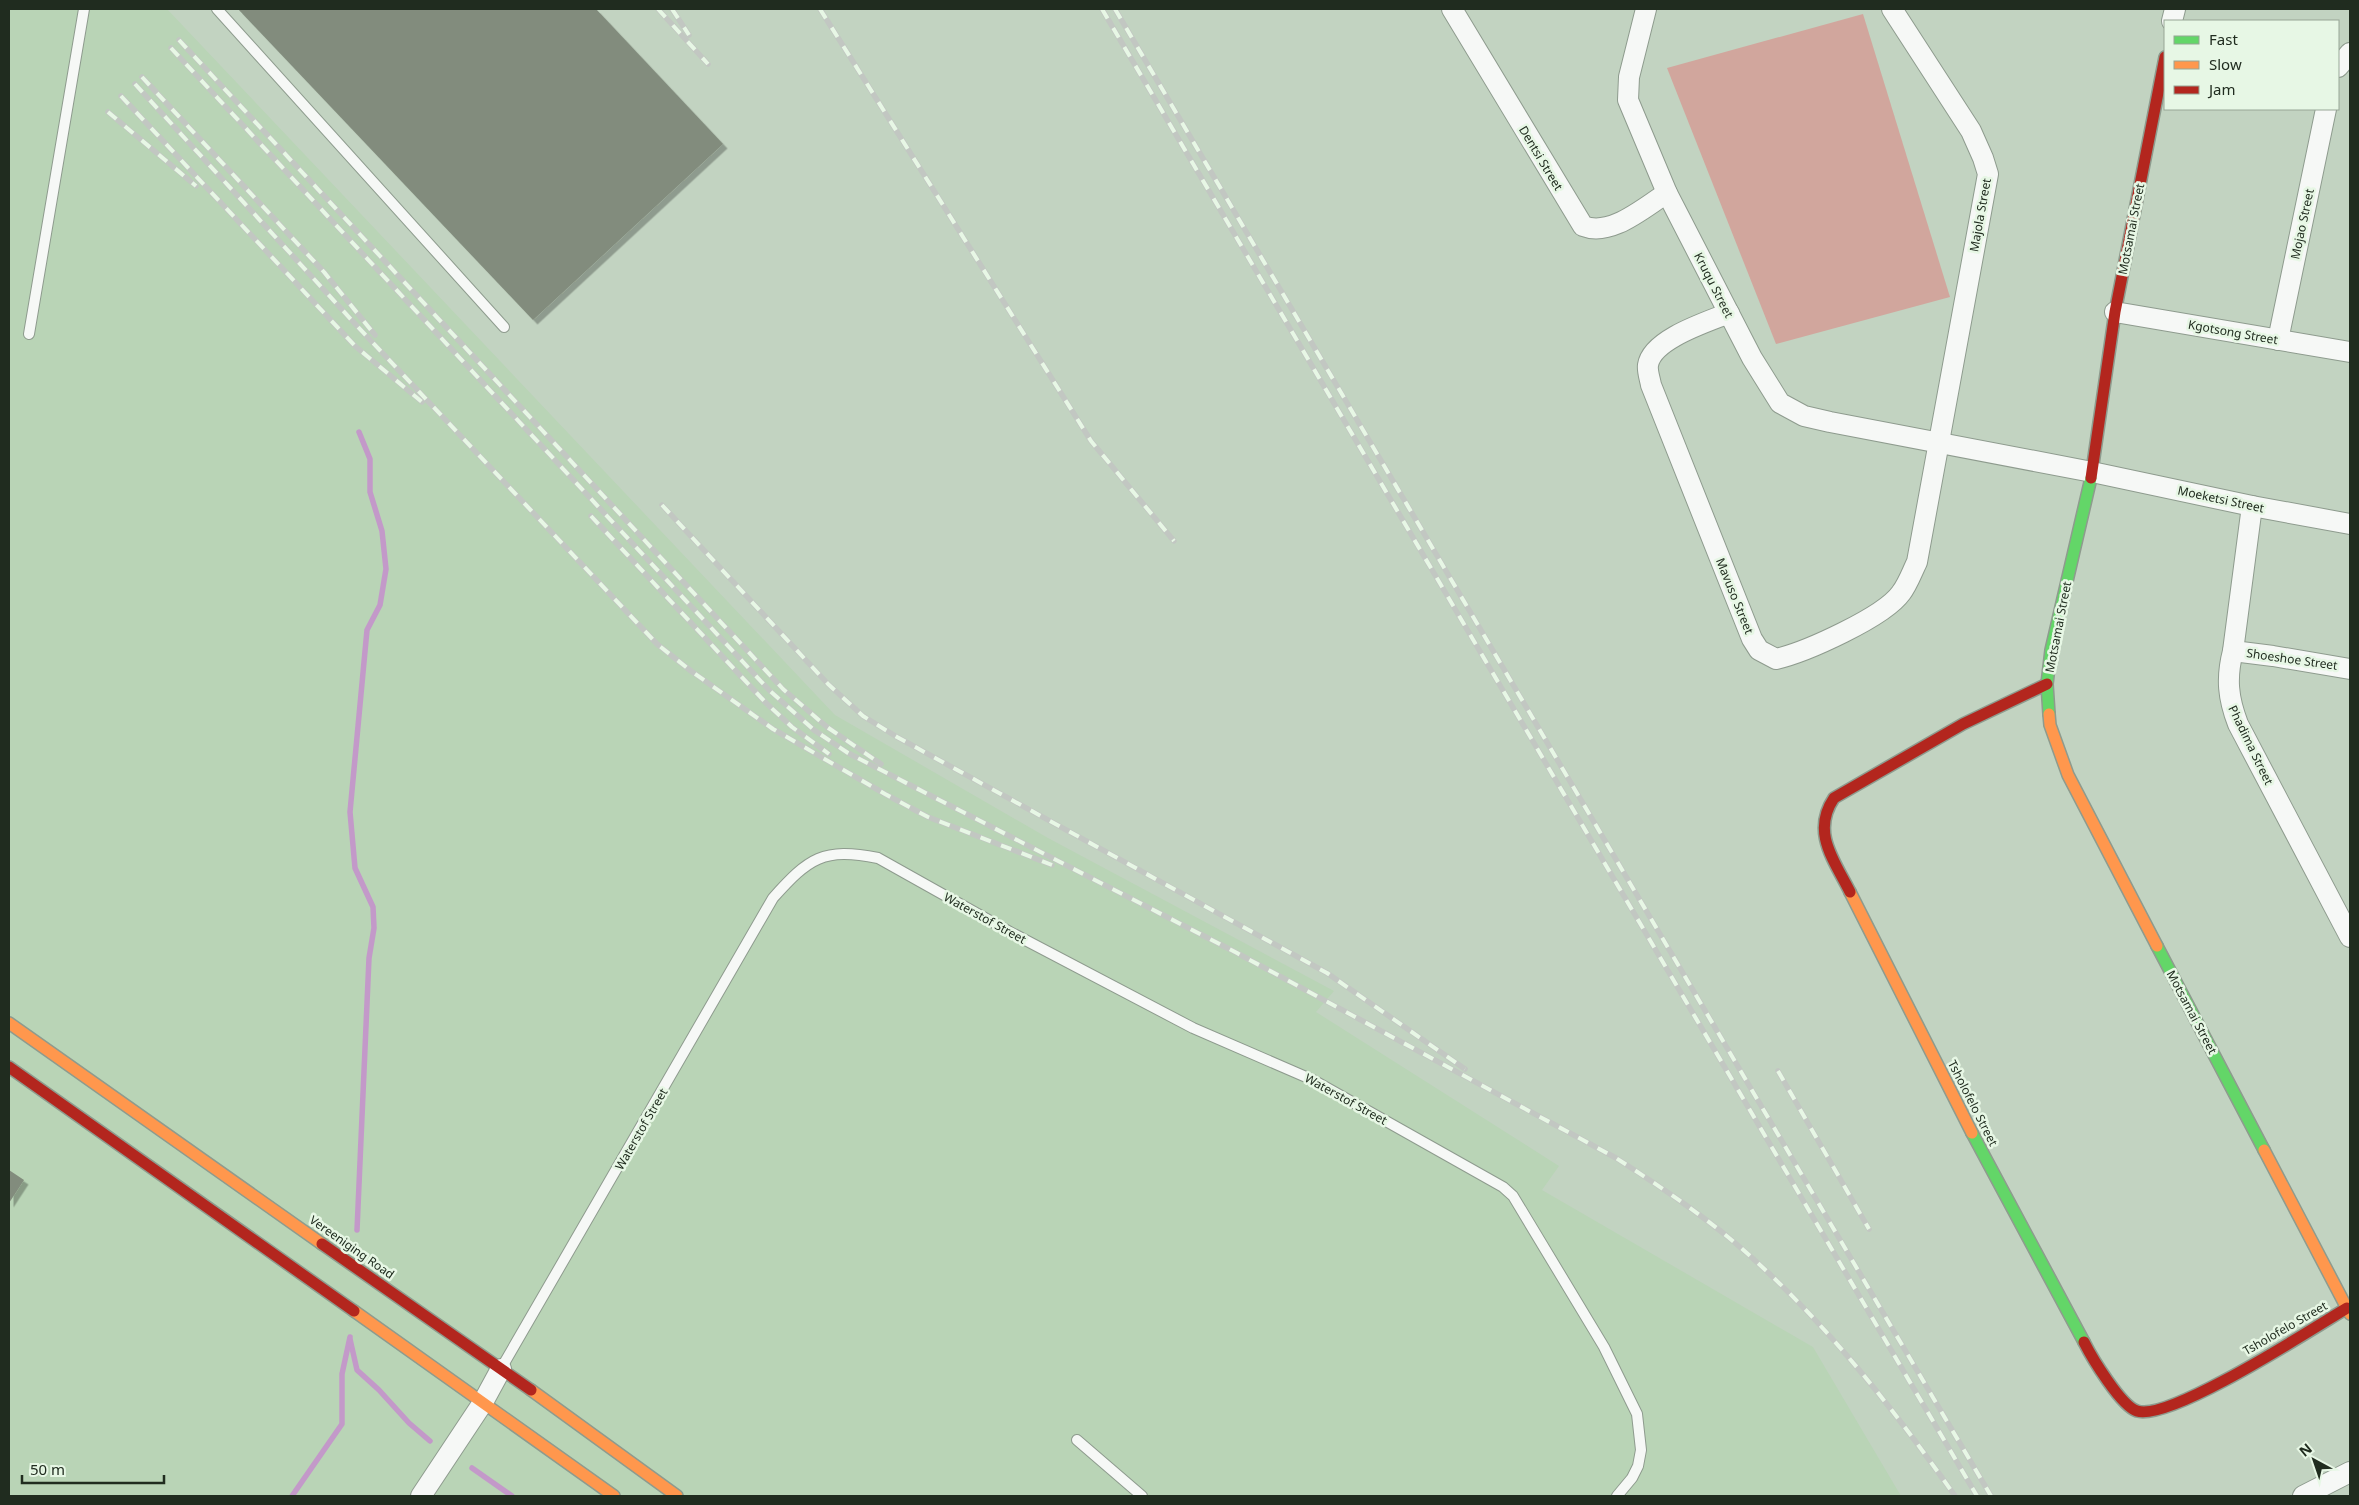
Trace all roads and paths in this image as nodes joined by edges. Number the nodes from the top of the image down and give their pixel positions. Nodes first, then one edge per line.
1 (84, 9) edge
2 (217, 9) edge
3 (1452, 9) edge
4 (1646, 9) edge
5 (1892, 9) edge
6 (2350, 53) edge
7 (2164, 62) edge
8 (2339, 66) edge
9 (2326, 110) edge
10 (1667, 193) junction
11 (2115, 312) junction
12 (1728, 313) junction
13 (504, 327) dead end
14 (29, 334) dead end
15 (2278, 340) junction
16 (2350, 352) edge
17 (1937, 444) junction
18 (2092, 472) junction
19 (2252, 506) junction
20 (2350, 524) edge
21 (2233, 651) junction
22 (2350, 669) edge
23 (2047, 684) junction
24 (2350, 937) edge
25 (9, 1023) edge
26 (9, 1067) edge
27 (2349, 1311) edge
28 (501, 1369) junction
29 (482, 1404) junction
30 (1076, 1440) dead end
31 (2350, 1472) edge
32 (2326, 1491) edge
33 (420, 1496) edge
34 (614, 1496) edge
35 (677, 1496) edge
36 (1142, 1496) edge
37 (1617, 1496) edge
38 (2303, 1496) edge

1 - 14 lane
2 - 13 lane
3 - 10 street, Dentsi Street
4 - 10 street, Kruqu Street
5 - 17 street, Majola Street
6 - 8 street
7 - 11 street, Motsamai Street
9 - 15 street, Mojao Street
10 - 12 street, Kruqu Street
11 - 15 street, Kgotsong Street
11 - 18 street, Motsamai Street
12 - 17 street, Kruqu Street
12 - 17 street, Mavuso Street
15 - 16 street, Kgotsong Street
17 - 18 street, Kruqu Street
18 - 19 street, Moeketsi Street
18 - 23 street, Motsamai Street
19 - 20 street, Moeketsi Street
19 - 21 street, Phadima Street
21 - 22 street, Shoeshoe Street
21 - 24 street, Phadima Street
23 - 27 street, Motsamai Street
23 - 27 street, Tsholofelo Street
25 - 28 street, Vereeniging Road
26 - 29 street
28 - 29 street, Waterstof Street
28 - 35 street, Vereeniging Road
28 - 37 lane, Waterstof Street
29 - 33 street, Waterstof Street
29 - 34 street
30 - 36 lane
31 - 32 street
32 - 38 street

